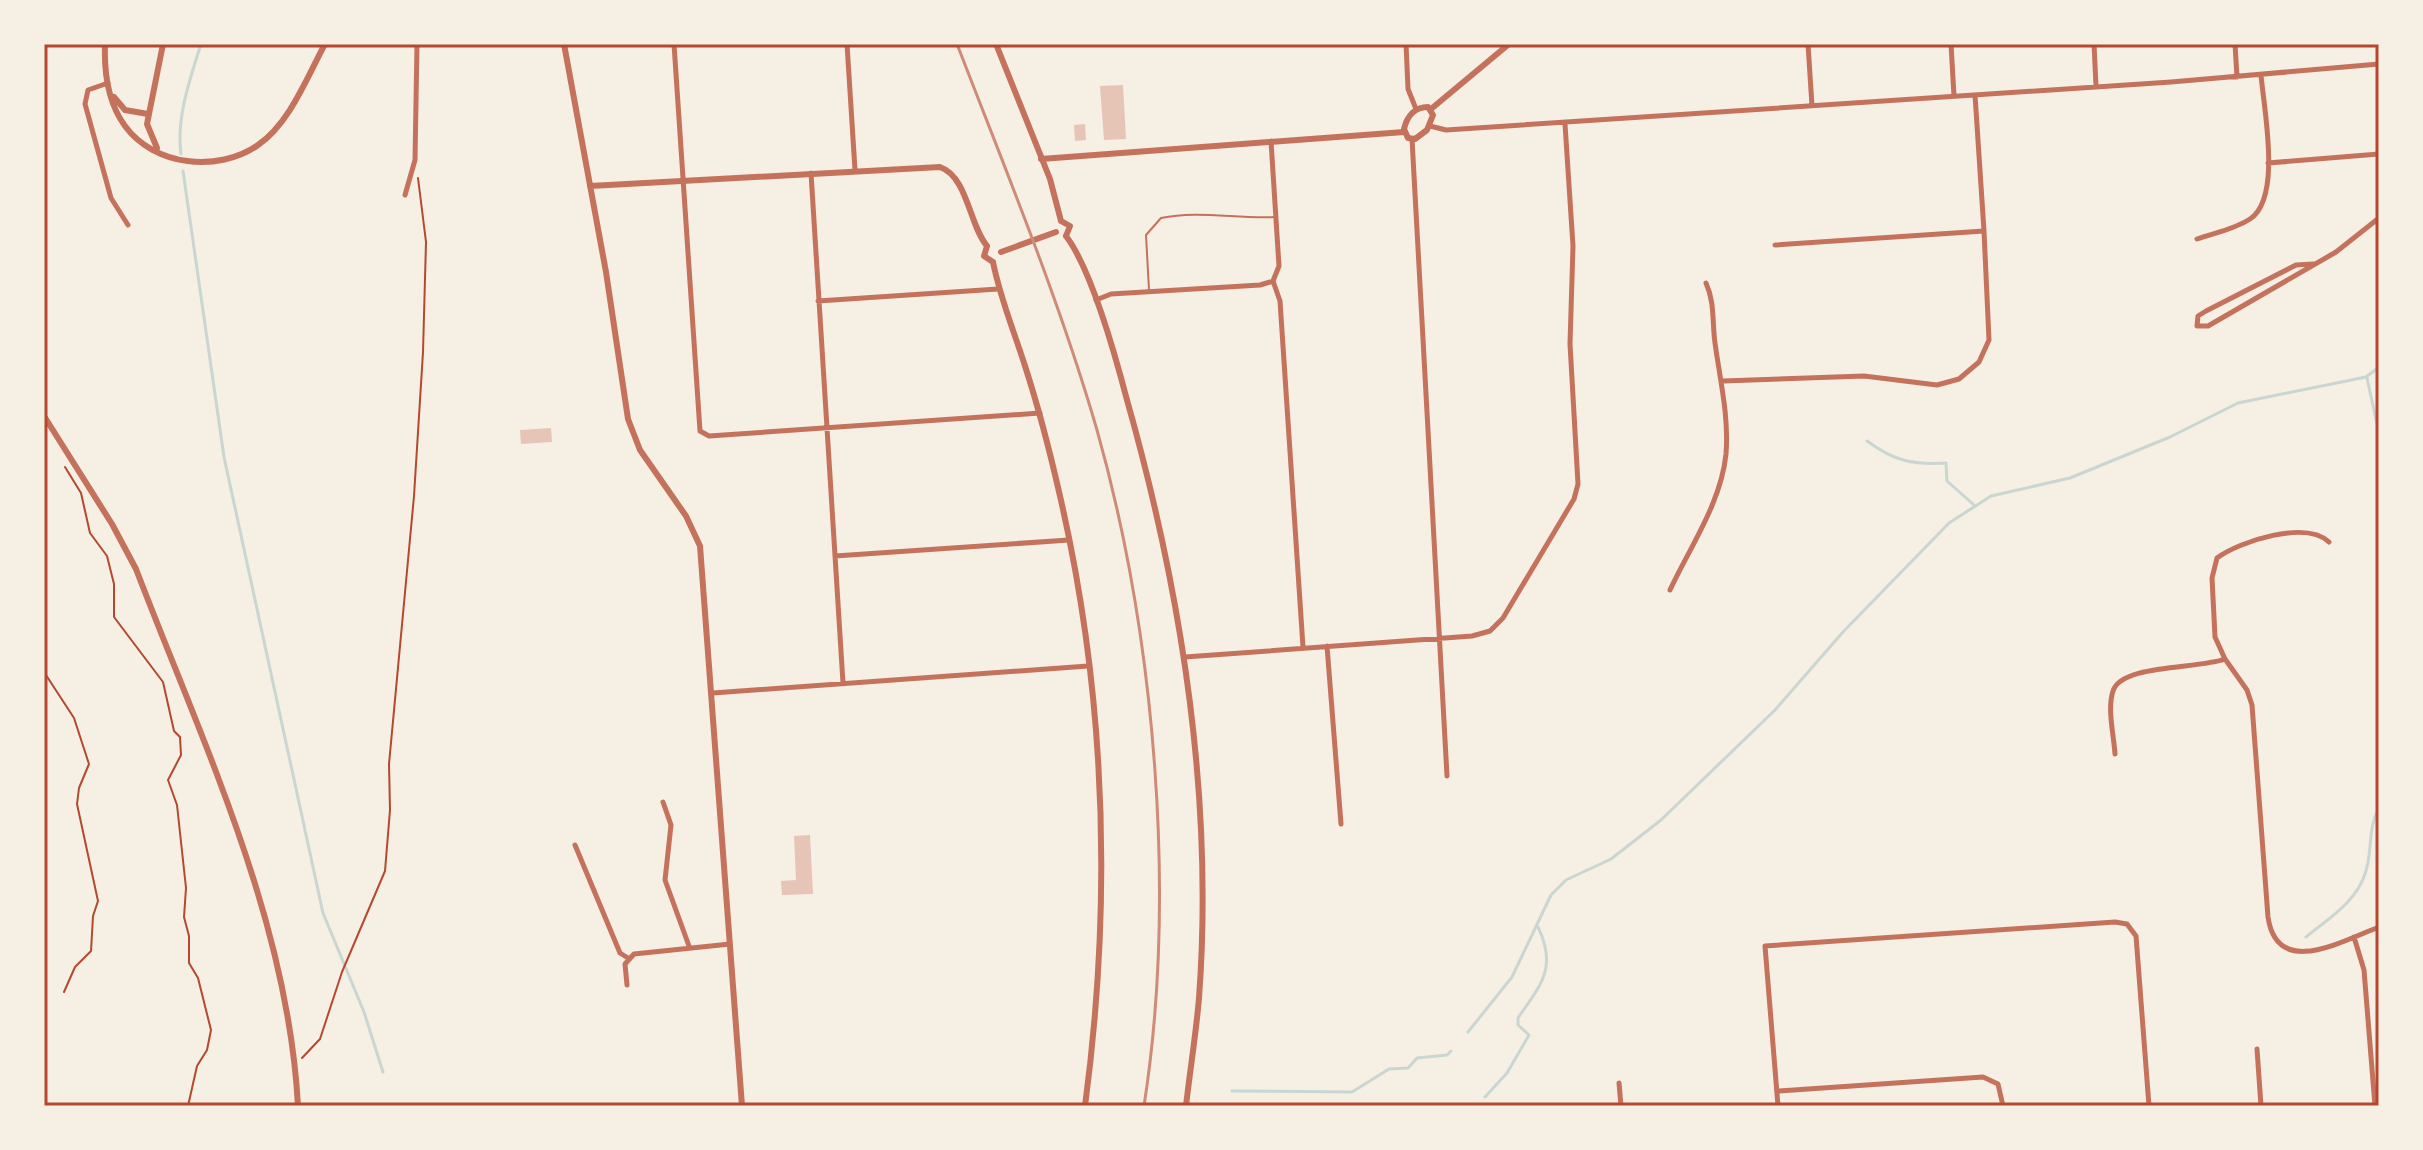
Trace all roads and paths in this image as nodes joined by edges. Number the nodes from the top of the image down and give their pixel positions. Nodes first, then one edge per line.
1 (105, 44) edge
2 (163, 44) edge
3 (325, 44) edge
4 (417, 44) edge
5 (564, 44) edge
6 (674, 44) edge
7 (847, 44) edge
8 (996, 44) edge
9 (1406, 44) edge
10 (1509, 44) edge
11 (1808, 44) edge
12 (1951, 44) edge
13 (2094, 44) edge
14 (2235, 44) edge
15 (2379, 64) edge
16 (2261, 75) junction
17 (2237, 77) junction
18 (108, 83) junction
19 (2096, 86) junction
20 (1975, 95) junction
21 (1954, 96) junction
22 (1812, 106) junction
23 (1416, 109) junction
24 (1431, 109) junction
25 (148, 114) junction
26 (1565, 124) junction
27 (1430, 126) junction
28 (1404, 132) junction
29 (1412, 139) junction
30 (1271, 141) junction
31 (162, 152) junction
32 (2379, 154) edge
33 (1041, 159) junction
34 (415, 160) junction
35 (2268, 163) junction
36 (855, 170) junction
37 (811, 172) junction
38 (684, 180) junction
39 (590, 186) junction
40 (405, 195) dead end
41 (1276, 217) junction
42 (2379, 218) edge
43 (1061, 221) junction
44 (128, 225) dead end
45 (1984, 231) junction
46 (1056, 232) junction
47 (1066, 236) junction
48 (2197, 239) dead end
49 (1775, 245) dead end
50 (987, 246) junction
51 (1001, 252) junction
52 (993, 262) junction
53 (2313, 264) junction
54 (1273, 281) junction
55 (1706, 283) dead end
56 (998, 289) junction
57 (1149, 291) junction
58 (1095, 300) junction
59 (818, 301) junction
60 (1723, 381) junction
61 (1040, 413) junction
62 (44, 416) edge
63 (826, 428) junction
64 (65, 462) dead end
65 (1069, 540) junction
66 (2329, 542) dead end
67 (835, 556) junction
68 (1670, 590) dead end
69 (1442, 638) junction
70 (1327, 646) junction
71 (1303, 647) junction
72 (1185, 657) junction
73 (2225, 659) junction
74 (1088, 666) junction
75 (44, 672) edge
76 (843, 683) junction
77 (713, 693) junction
78 (2115, 754) dead end
79 (1447, 776) dead end
80 (663, 802) dead end
81 (1341, 824) dead end
82 (575, 845) dead end
83 (2379, 927) edge
84 (2354, 937) junction
85 (730, 944) junction
86 (689, 946) junction
87 (628, 958) junction
88 (627, 985) dead end
89 (64, 992) dead end
90 (2257, 1049) dead end
91 (295, 1064) junction
92 (1619, 1083) dead end
93 (1779, 1091) junction
94 (188, 1106) edge
95 (298, 1106) edge
96 (742, 1106) edge
97 (1085, 1106) edge
98 (1186, 1106) edge
99 (1621, 1106) edge
100 (1778, 1106) edge
101 (2003, 1106) edge
102 (2149, 1106) edge
103 (2261, 1106) edge
104 (2375, 1106) edge

1 - 18 street
2 - 25 street
3 - 31 street
4 - 34 street
5 - 39 street
6 - 38 street
7 - 36 street
8 - 33 street
9 - 23 street
10 - 24 street
11 - 22 street
12 - 21 street
13 - 19 street
14 - 17 street
15 - 16 street
16 - 17 street
16 - 35 street
17 - 19 street
18 - 25 street
18 - 31 street
18 - 44 street
19 - 20 street
20 - 21 street
20 - 45 street
21 - 22 street
22 - 26 street
23 - 24 street
23 - 28 street
24 - 27 street
25 - 31 street
26 - 27 street
26 - 69 street
27 - 29 street
28 - 29 street
28 - 30 street
29 - 69 street
30 - 33 street
30 - 41 street
32 - 35 street
33 - 43 street
34 - 40 street
34 - 91 path
35 - 48 street
36 - 37 street
36 - 50 street
37 - 38 street
37 - 59 street
38 - 39 street
38 - 63 street
39 - 77 street
41 - 54 street
41 - 57 lane
42 - 53 street
43 - 46 street
43 - 47 street
45 - 49 street
45 - 60 street
46 - 47 street
46 - 51 street
47 - 58 street
50 - 51 street
50 - 52 street
51 - 52 street
52 - 56 street
53 - 53 street
54 - 57 street
54 - 71 street
55 - 60 street
56 - 59 street
56 - 61 street
57 - 58 street
58 - 72 street
59 - 63 street
60 - 68 street
61 - 63 street
61 - 65 street
62 - 91 street
63 - 67 street
64 - 94 path
65 - 67 street
65 - 74 street
66 - 73 street
67 - 76 street
69 - 70 street
69 - 79 street
70 - 71 street
70 - 81 street
71 - 72 street
72 - 98 street
73 - 78 street
73 - 84 street
74 - 76 street
74 - 97 street
75 - 89 path
76 - 77 street
77 - 85 street
80 - 86 street
82 - 87 street
83 - 84 street
84 - 104 street
85 - 86 street
85 - 96 street
86 - 87 street
87 - 88 street
90 - 103 street
91 - 95 street
92 - 99 street
93 - 100 street
93 - 101 street
93 - 102 street

